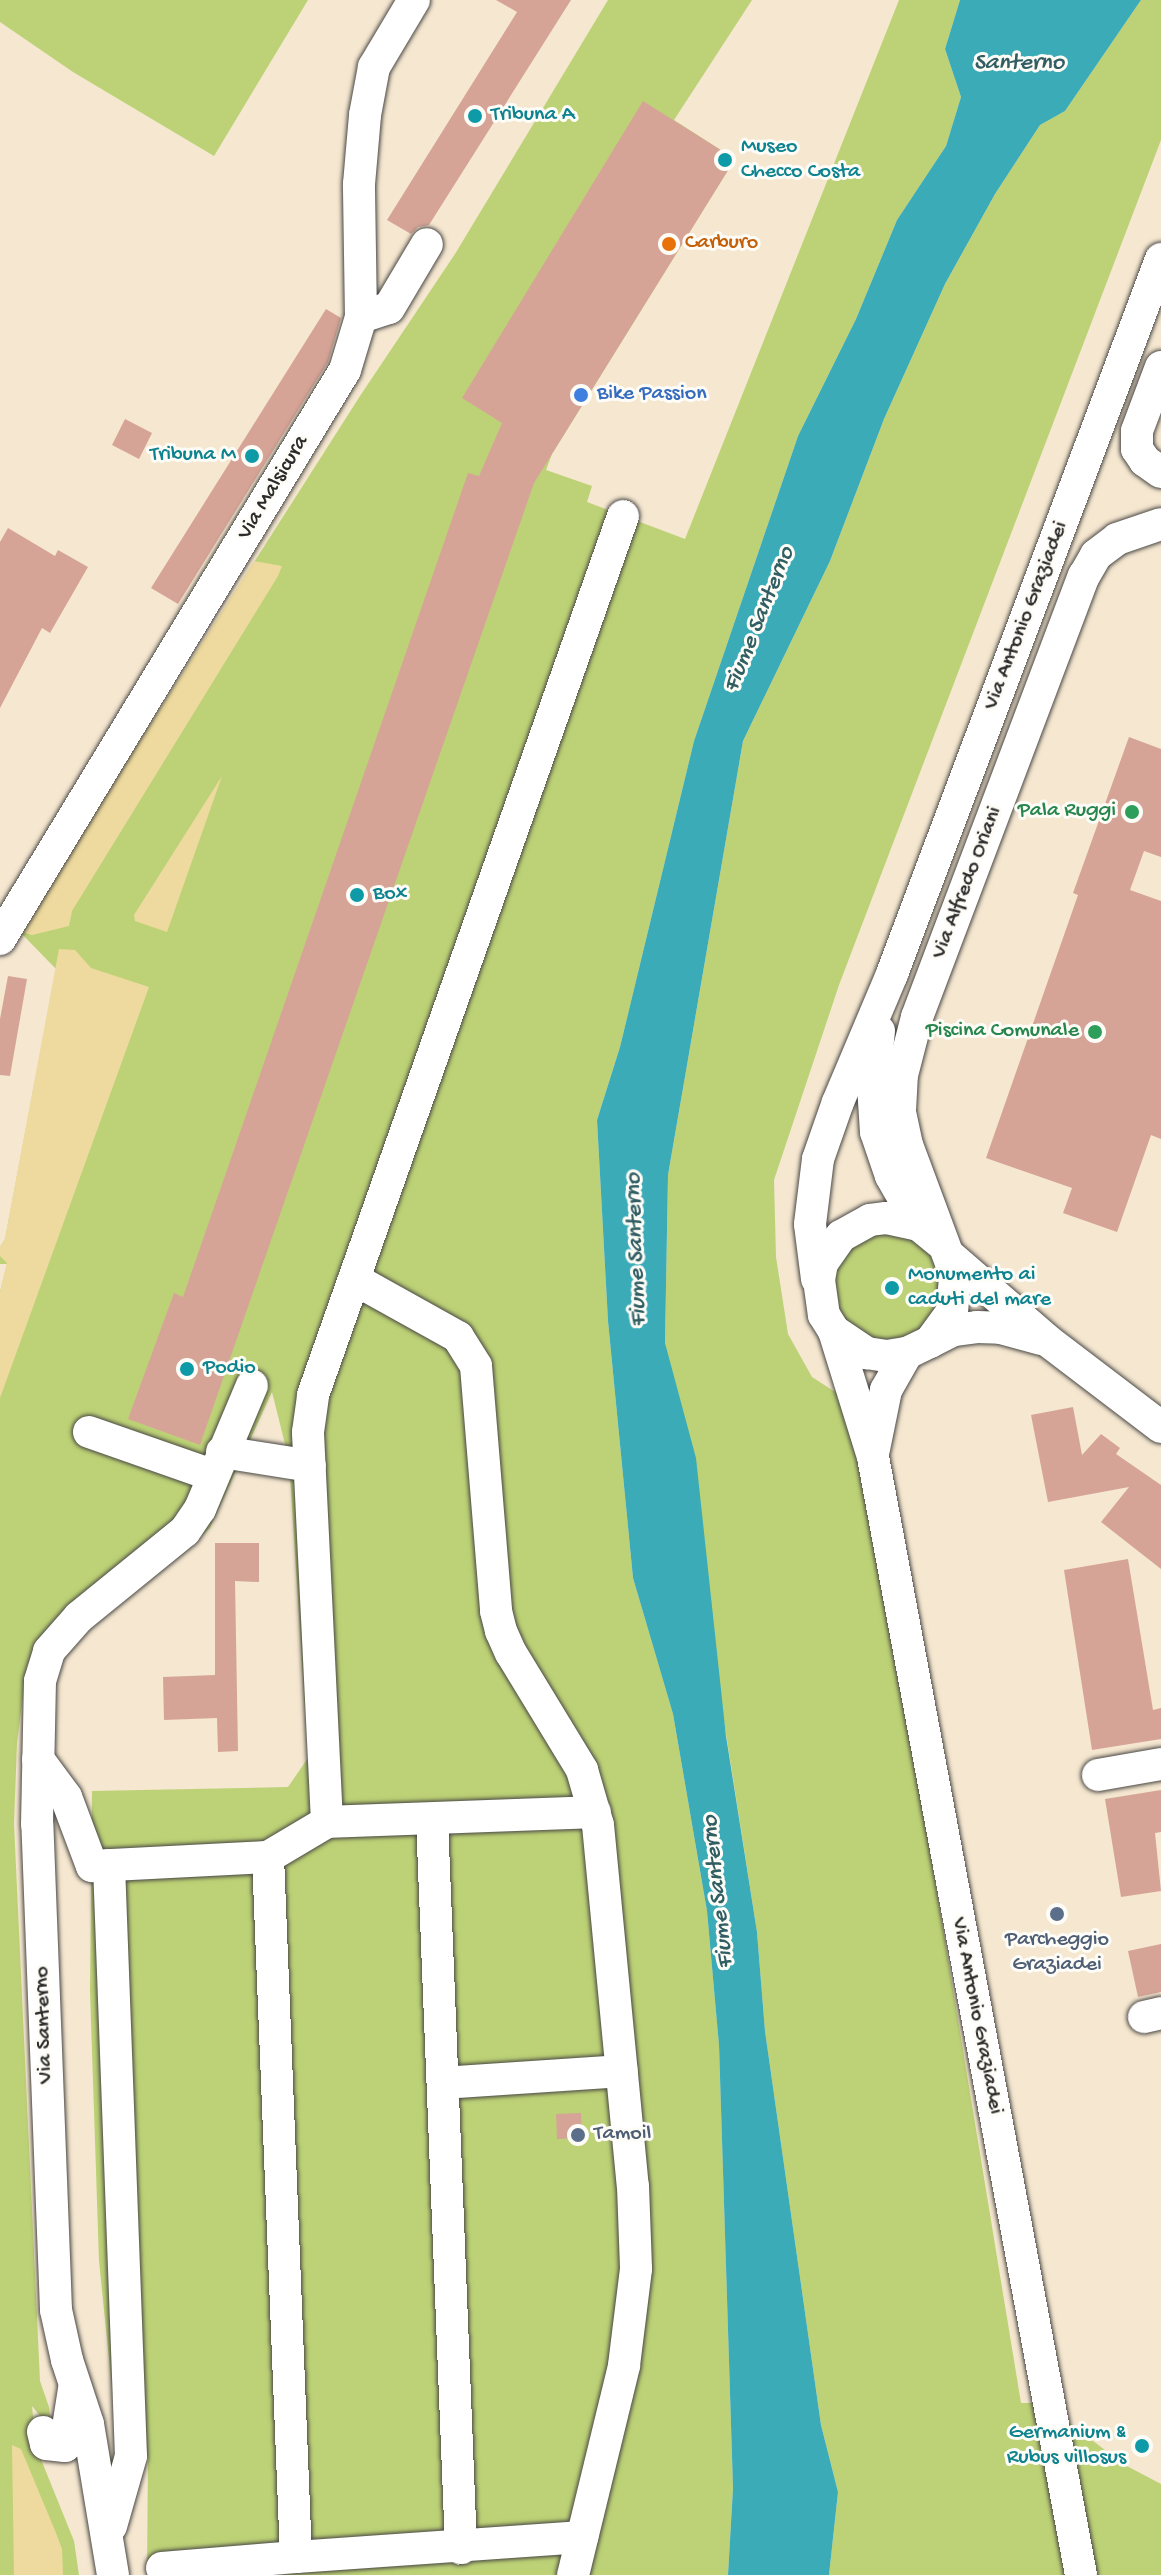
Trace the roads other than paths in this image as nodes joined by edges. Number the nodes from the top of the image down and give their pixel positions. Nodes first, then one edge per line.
1 (414, 0) edge
2 (427, 244) dead end
3 (1161, 259) edge
4 (361, 317) junction
5 (1161, 367) edge
6 (1161, 472) edge
7 (623, 516) dead end
8 (1161, 524) edge
9 (5, 936) edge
10 (892, 974) junction
11 (937, 1242) junction
12 (354, 1279) junction
13 (819, 1297) junction
14 (834, 1331) junction
15 (1048, 1341) junction
16 (918, 1348) junction
17 (252, 1385) dead end
18 (1161, 1427) edge
19 (89, 1432) dead end
20 (873, 1457) junction
21 (217, 1464) junction
22 (310, 1466) junction
23 (38, 1759) junction
24 (1161, 1764) edge
25 (1098, 1775) dead end
26 (595, 1812) junction
27 (432, 1819) junction
28 (327, 1822) junction
29 (268, 1857) junction
30 (109, 1865) junction
31 (622, 2071) junction
32 (443, 2083) junction
33 (75, 2382) junction
34 (43, 2432) dead end
35 (108, 2537) junction
36 (582, 2537) junction
37 (461, 2548) junction
38 (296, 2557) junction
39 (162, 2568) dead end
40 (113, 2575) edge
41 (573, 2575) edge
42 (1081, 2575) edge

1 - 4 street, Via Malsicura
2 - 4 street
3 - 10 street, Via Antonio Graziadei
4 - 9 street, Via Malsicura
5 - 6 street
7 - 12 street
8 - 11 street, Via Alfredo Oriani
10 - 11 street, Via Antonio Graziadei
10 - 13 street, Via Antonio Graziadei
11 - 13 street
11 - 15 street
11 - 16 street
12 - 22 street
12 - 26 street
13 - 14 street
14 - 16 street
14 - 20 street, Via Antonio Graziadei
15 - 16 street
15 - 18 street
16 - 20 street, Via Antonio Graziadei
17 - 21 street
19 - 21 street
20 - 42 street, Via Antonio Graziadei
21 - 22 street
21 - 23 street, Via Santerno
22 - 28 street
23 - 30 street
23 - 33 street, Via Santerno
24 - 25 street
26 - 27 street
26 - 31 street
27 - 28 street
27 - 32 street
28 - 29 street
29 - 30 street
29 - 38 street
30 - 35 street
31 - 32 street
31 - 36 street
32 - 37 street
33 - 34 street
33 - 35 street, Via Santerno
35 - 40 street, Via Santerno
36 - 37 street
36 - 41 street
37 - 38 street
38 - 39 street

